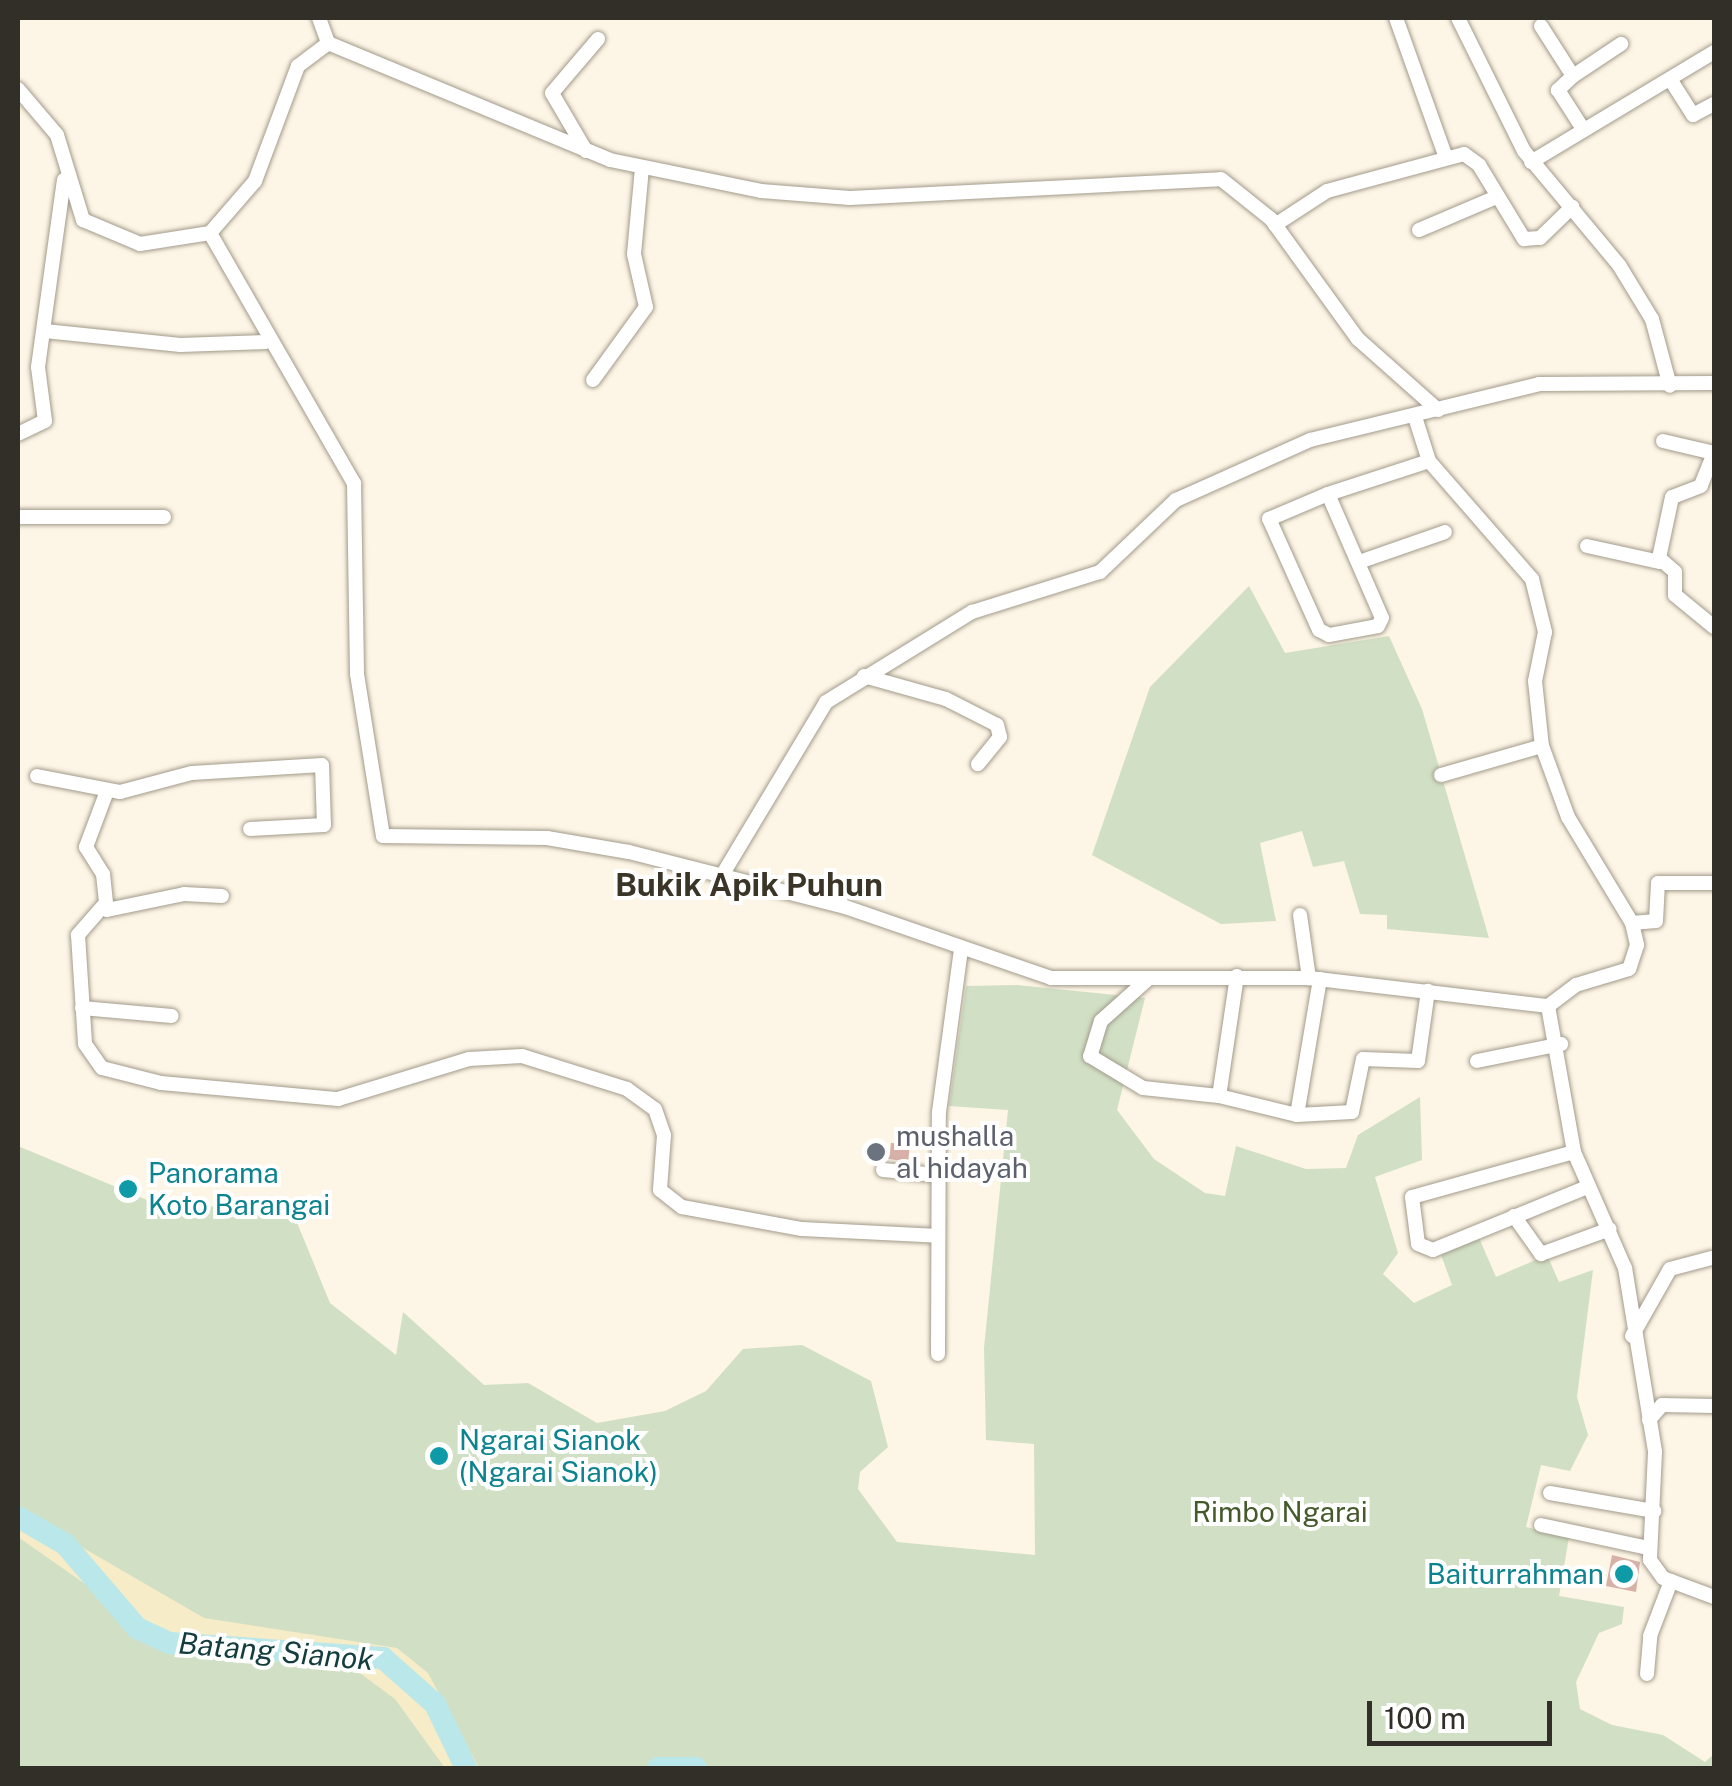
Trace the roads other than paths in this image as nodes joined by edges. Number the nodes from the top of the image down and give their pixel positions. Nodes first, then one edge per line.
1 (319, 18) edge
2 (1396, 18) edge
3 (1458, 18) edge
4 (1541, 26) dead end
5 (598, 39) dead end
6 (328, 43) junction
7 (1621, 44) dead end
8 (1714, 52) edge
9 (1573, 76) junction
10 (1670, 79) junction
11 (18, 89) edge
12 (1714, 104) edge
13 (1584, 129) junction
14 (586, 151) junction
15 (1446, 158) junction
16 (1531, 162) junction
17 (66, 165) junction
18 (642, 167) junction
19 (1494, 198) junction
20 (1572, 208) junction
21 (1276, 225) junction
22 (1419, 230) dead end
23 (210, 234) junction
24 (45, 332) junction
25 (266, 342) junction
26 (593, 380) dead end
27 (1714, 383) edge
28 (1670, 386) junction
29 (1438, 410) junction
30 (1414, 417) junction
31 (18, 434) edge
32 (1663, 440) dead end
33 (1714, 453) edge
34 (1429, 461) junction
35 (1328, 494) junction
36 (18, 517) edge
37 (164, 518) dead end
38 (1445, 532) dead end
39 (1587, 546) dead end
40 (1359, 562) junction
41 (1660, 562) junction
42 (1714, 627) edge
43 (864, 676) junction
44 (1542, 746) junction
45 (978, 764) dead end
46 (37, 776) dead end
47 (1441, 776) dead end
48 (107, 792) junction
49 (250, 830) dead end
50 (724, 872) junction
51 (1714, 883) edge
52 (222, 896) dead end
53 (104, 905) junction
54 (1300, 916) dead end
55 (1632, 923) junction
56 (961, 950) junction
57 (1237, 976) junction
58 (1314, 978) junction
59 (1148, 980) junction
60 (1428, 991) junction
61 (1548, 1006) junction
62 (82, 1008) junction
63 (172, 1016) dead end
64 (1560, 1044) junction
65 (1476, 1061) dead end
66 (1219, 1096) junction
67 (1296, 1115) junction
68 (1574, 1152) junction
69 (883, 1170) dead end
70 (937, 1175) junction
71 (1587, 1186) junction
72 (1514, 1216) junction
73 (1610, 1228) junction
74 (938, 1236) junction
75 (1712, 1258) edge
76 (1632, 1337) junction
77 (938, 1354) dead end
78 (1654, 1404) junction
79 (1714, 1406) edge
80 (1550, 1493) dead end
81 (1654, 1511) junction
82 (1541, 1526) dead end
83 (1648, 1548) junction
84 (1671, 1581) junction
85 (1713, 1592) edge
86 (1647, 1674) dead end

1 - 6 street
2 - 15 street
3 - 16 street
4 - 9 street
5 - 14 street
6 - 14 street
6 - 23 street
7 - 9 street
8 - 10 street
9 - 13 street
10 - 12 street
10 - 13 street
11 - 17 street
13 - 16 street
14 - 18 street
15 - 19 street
15 - 21 street
16 - 20 street
17 - 23 street
17 - 24 street
18 - 21 street
18 - 26 street
19 - 20 street
19 - 22 street
20 - 28 street
21 - 29 street
23 - 25 street
24 - 25 street
24 - 31 street
25 - 50 street
27 - 28 street
28 - 29 street
29 - 30 street
30 - 34 street
30 - 43 street
32 - 33 street
33 - 41 street
34 - 35 street
34 - 44 street
35 - 40 street
35 - 40 street
36 - 37 street
38 - 40 street
39 - 41 street
41 - 42 street
43 - 45 street
43 - 50 street
44 - 47 street
44 - 55 street
46 - 48 street
48 - 49 street
48 - 53 street
50 - 56 street
51 - 55 street
52 - 53 street
53 - 62 street
54 - 58 street
55 - 61 street
56 - 59 street
56 - 70 street
57 - 58 street
57 - 59 street
57 - 66 street
58 - 60 street
58 - 67 street
59 - 66 street
60 - 61 street
60 - 67 street
61 - 64 street
62 - 63 street
62 - 74 street
64 - 65 street
64 - 68 street
66 - 67 street
68 - 71 street
68 - 72 street
69 - 70 street
70 - 74 street
71 - 72 street
71 - 73 street
72 - 73 street
73 - 76 street
74 - 77 street
75 - 76 street
76 - 78 street
78 - 79 street
78 - 81 street
80 - 81 street
81 - 83 street
82 - 83 street
83 - 84 street
84 - 85 street
84 - 86 street

